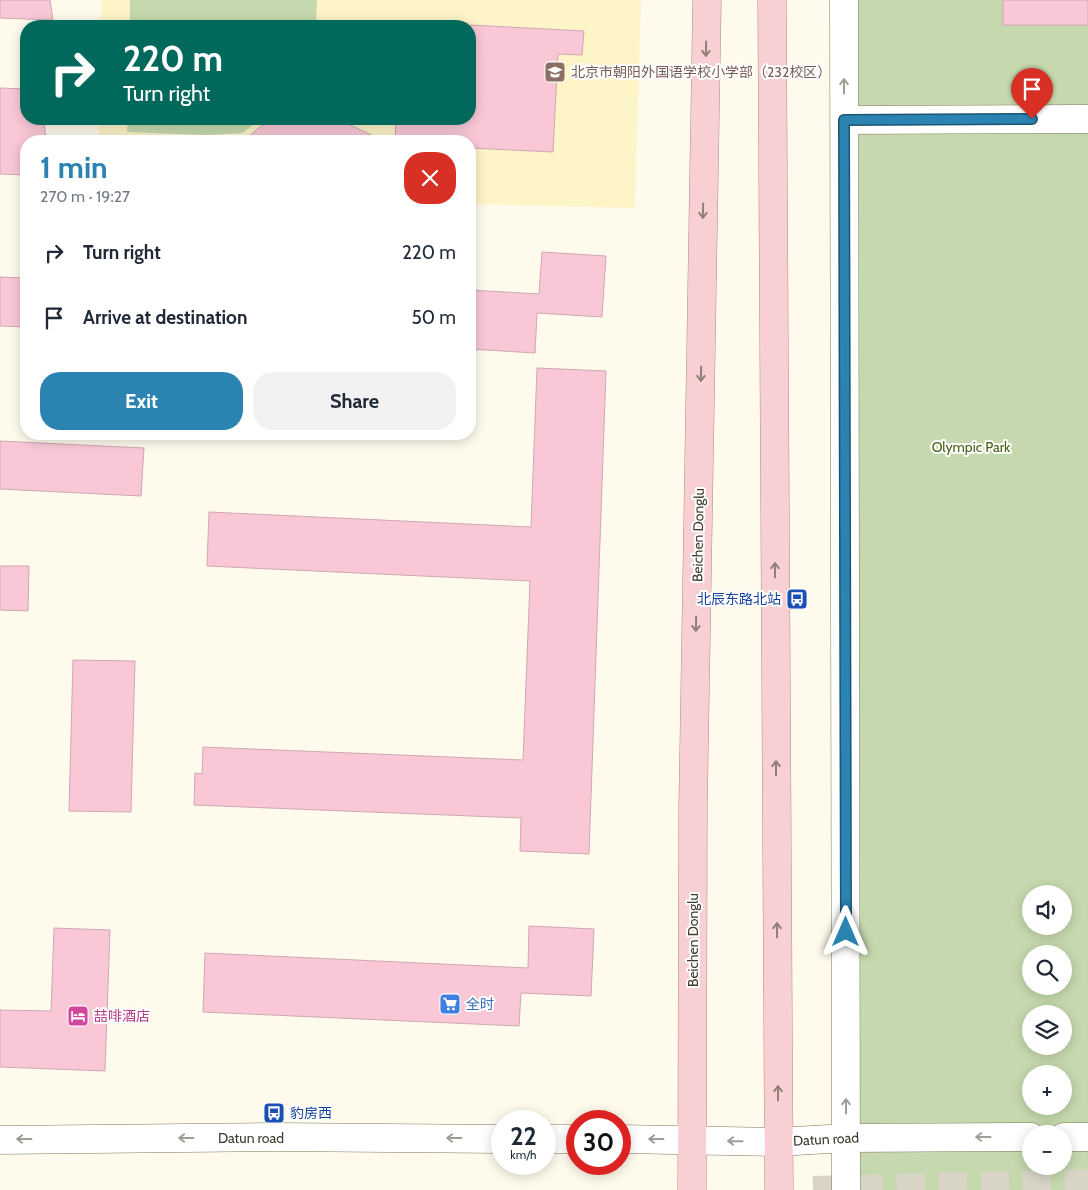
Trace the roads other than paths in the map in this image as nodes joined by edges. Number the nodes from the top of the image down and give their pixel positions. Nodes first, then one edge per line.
1 (707, 0) edge
2 (772, 0) edge
3 (844, 0) edge
4 (1088, 119) edge
5 (844, 120) junction
6 (1022, 1137) edge
7 (1072, 1137) edge
8 (1088, 1137) edge
9 (846, 1138) junction
10 (491, 1139) edge
11 (631, 1139) edge
12 (692, 1139) junction
13 (0, 1140) edge
14 (778, 1142) junction
15 (692, 1190) edge
16 (779, 1190) edge
17 (846, 1190) edge

1 -> 12 main road, Beichen Donglu
14 -> 2 main road
5 -> 3 street
4 - 5 street
9 -> 5 street
6 -> 9 street, Datun road
7 - 8 street
9 - 14 street, Datun road
9 - 17 street
10 -> 13 street, Datun road
12 -> 11 street, Datun road
14 -> 12 street, Datun road
12 - 15 main road, Beichen Donglu
14 - 16 main road

